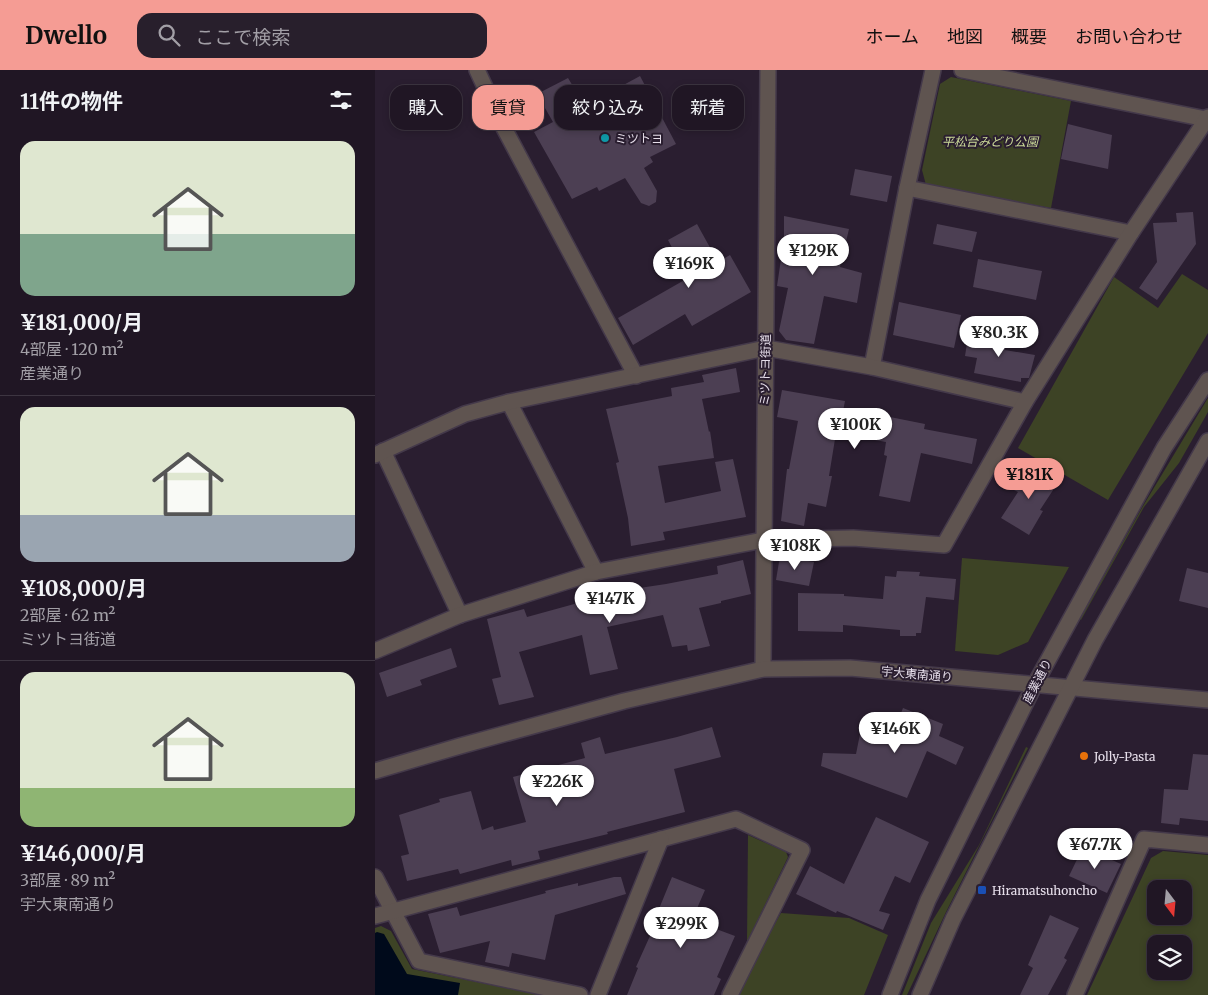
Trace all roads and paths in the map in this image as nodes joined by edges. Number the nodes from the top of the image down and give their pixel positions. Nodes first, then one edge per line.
1 (477, 70) edge
2 (768, 70) edge
3 (933, 70) edge
4 (962, 70) edge
5 (1207, 118) edge
6 (907, 188) junction
7 (1131, 233) junction
8 (766, 348) junction
9 (872, 367) junction
10 (636, 376) junction
11 (1208, 380) edge
12 (509, 402) junction
13 (1025, 402) junction
14 (1208, 441) edge
15 (379, 453) edge
16 (763, 540) junction
17 (596, 572) junction
18 (460, 614) junction
19 (375, 651) edge
20 (763, 669) junction
21 (1035, 684) junction
22 (1071, 689) junction
23 (1208, 700) edge
24 (375, 771) edge
25 (661, 839) junction
26 (1208, 845) edge
27 (375, 877) edge
28 (391, 910) junction
29 (375, 916) edge
30 (580, 995) edge
31 (598, 995) edge
32 (730, 995) edge
33 (890, 995) edge
34 (921, 995) edge
35 (1075, 995) edge

1 - 10 street
2 - 8 street, ミツトヨ街道
3 - 6 street
4 - 5 street
5 - 7 street
6 - 7 street
6 - 9 street
7 - 13 street
8 - 9 street
8 - 10 street
8 - 16 street, ミツトヨ街道
9 - 13 street
10 - 12 street
11 - 21 street, 産業通り
12 - 15 street
12 - 17 street
13 - 16 street
14 - 22 street
15 - 18 street
16 - 17 street
16 - 20 street, ミツトヨ街道
17 - 18 street
18 - 19 street
20 - 21 street, 宇大東南通り
20 - 24 street, 宇大東南通り
21 - 22 street, 宇大東南通り
21 - 33 street, 産業通り
22 - 23 street, 宇大東南通り
22 - 34 street
25 - 28 street
25 - 31 street
25 - 32 street
26 - 35 street
27 - 28 street
28 - 29 street
28 - 30 street

